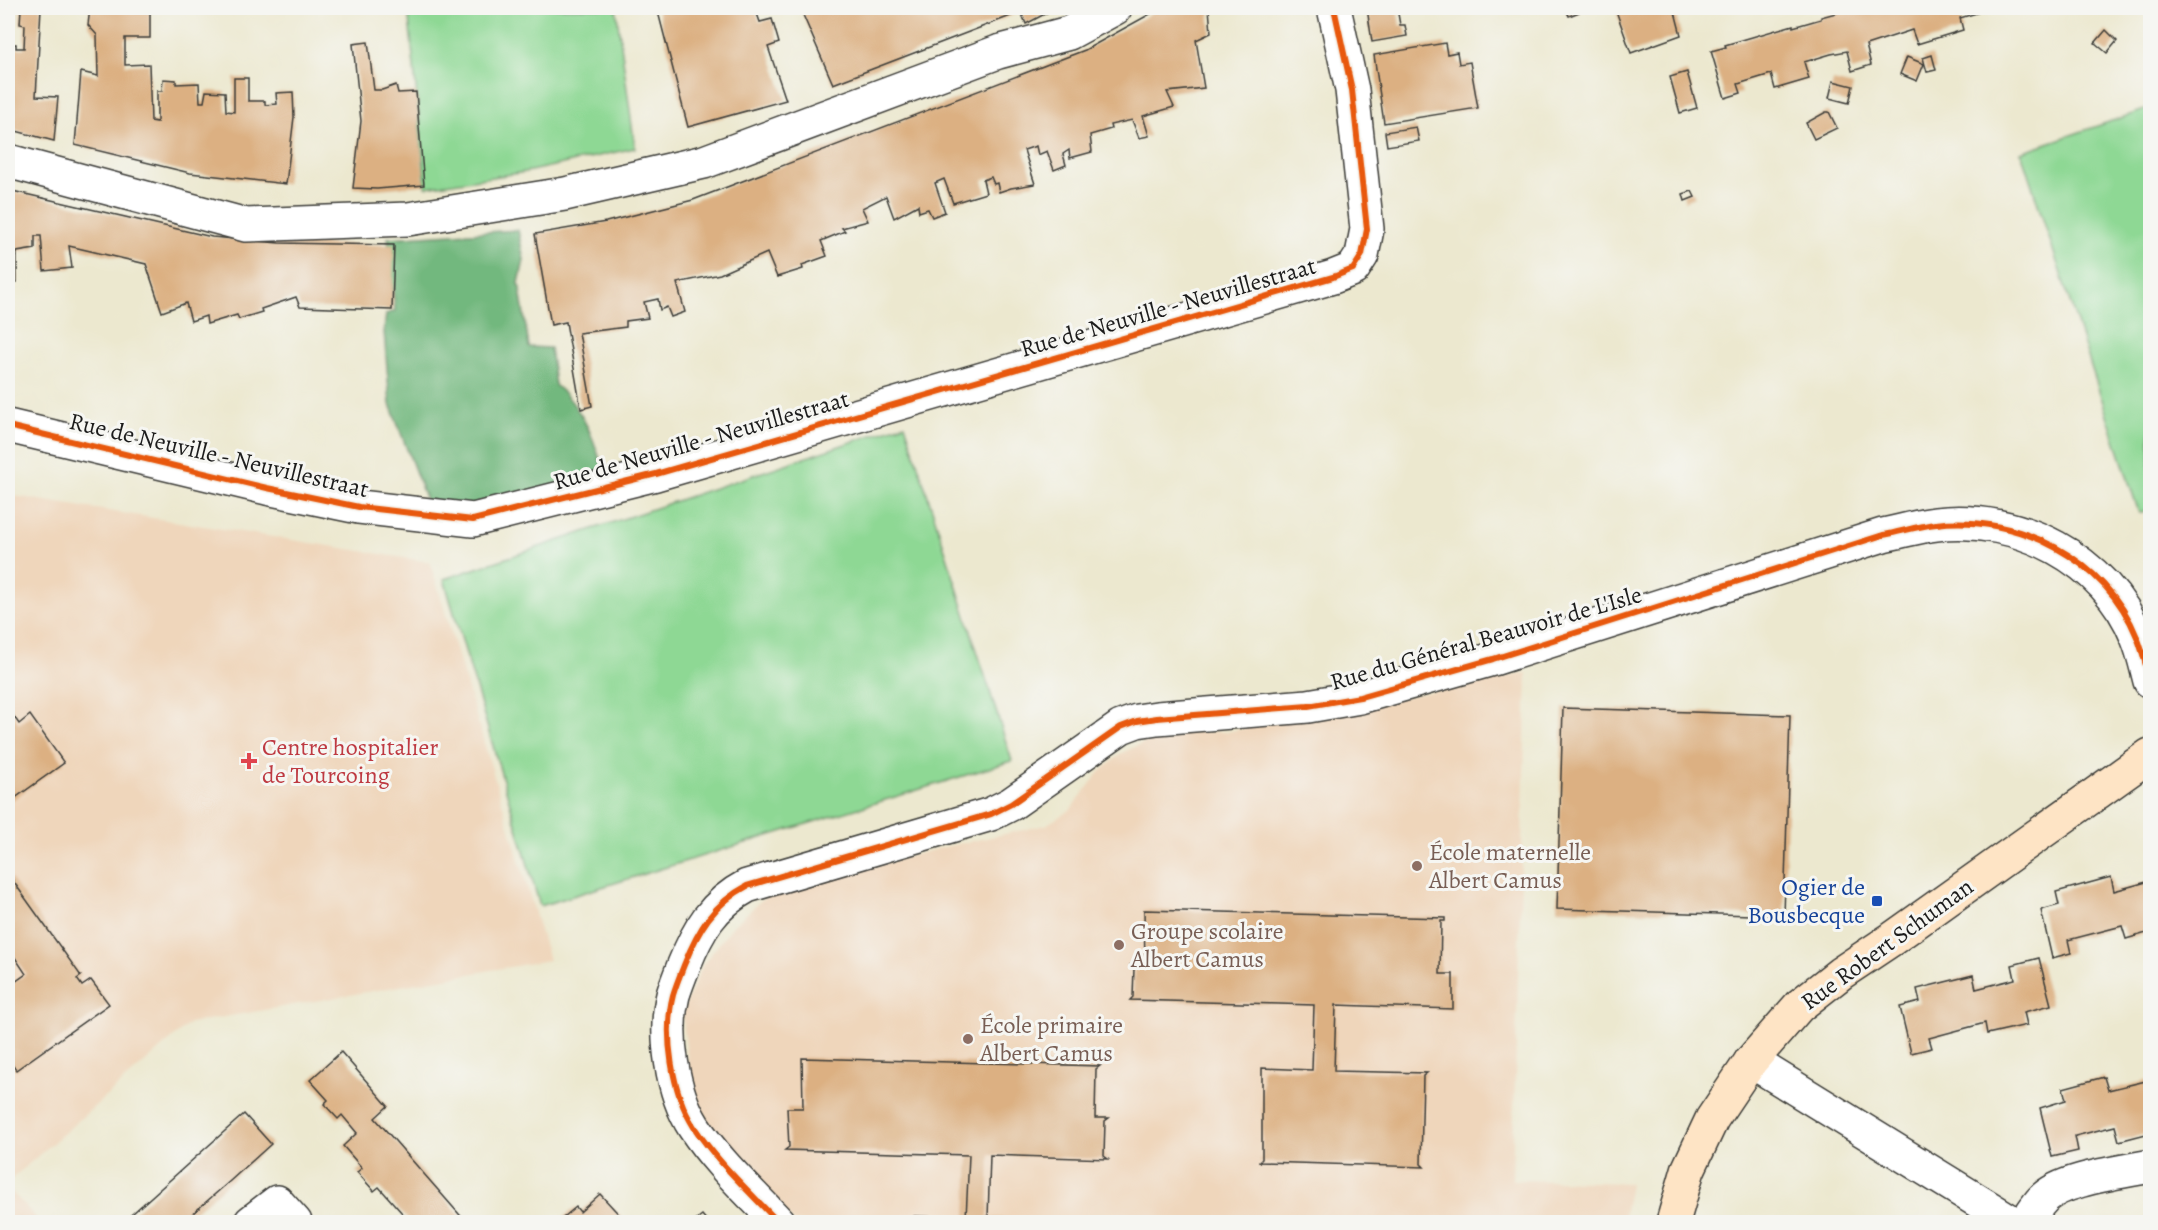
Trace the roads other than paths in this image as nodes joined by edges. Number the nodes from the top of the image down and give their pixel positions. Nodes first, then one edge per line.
1 (1115, 8) edge
2 (1334, 8) edge
3 (8, 161) edge
4 (8, 426) edge
5 (2151, 681) edge
6 (2151, 755) edge
7 (1750, 1061) junction
8 (2151, 1166) edge
9 (251, 1222) edge
10 (296, 1222) edge
11 (778, 1222) edge
12 (1673, 1222) edge
13 (2012, 1222) edge
14 (2026, 1222) edge

1 - 3 street
2 - 4 street, Rue de Neuville - Neuvillestraat
5 - 11 street, Rue du Général Beauvoir de L'Isle
6 - 7 street, Rue Robert Schuman
7 - 12 street, Rue Robert Schuman
7 - 13 street
8 - 14 street
9 - 10 street

